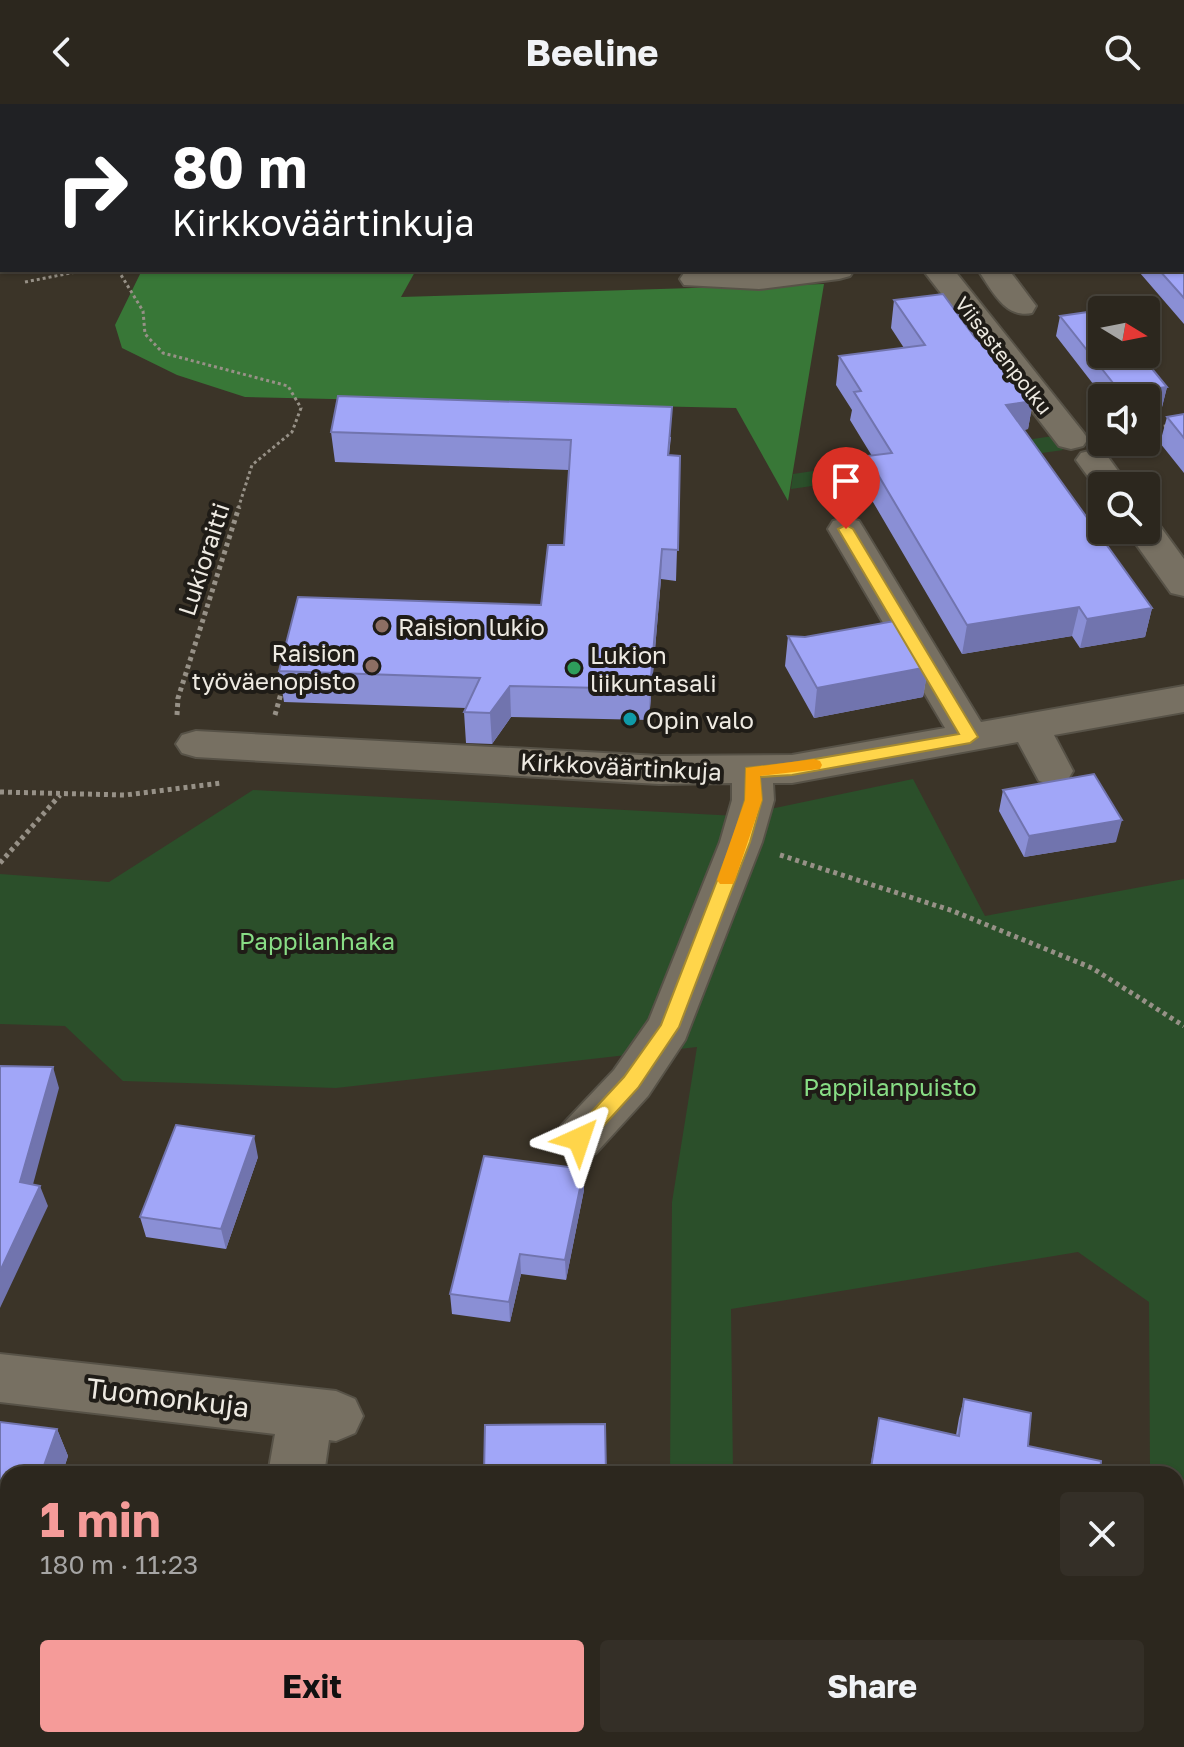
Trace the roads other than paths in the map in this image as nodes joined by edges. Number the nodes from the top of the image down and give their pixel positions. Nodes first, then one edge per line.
1 (940, 272) edge
2 (995, 272) edge
3 (840, 277) edge
4 (695, 279) dead end
5 (1021, 306) dead end
6 (1092, 462) edge
7 (846, 529) dead end
8 (1154, 544) edge
9 (1184, 585) edge
10 (1184, 699) edge
11 (1030, 727) junction
12 (970, 737) junction
13 (189, 749) road end
14 (1053, 771) dead end
15 (752, 772) junction
16 (579, 1139) dead end
17 (0, 1378) edge
18 (299, 1466) edge

1 - 6 street, Viisastenpolku
2 - 5 street
3 - 4 street
7 - 12 street
8 - 9 street
10 - 11 street, Kirkkoväärtinkuja
11 - 12 street, Kirkkoväärtinkuja
11 - 14 street
12 - 15 street, Kirkkoväärtinkuja
13 - 15 street, Kirkkoväärtinkuja
15 - 16 street
17 - 18 street, Tuomonkuja

